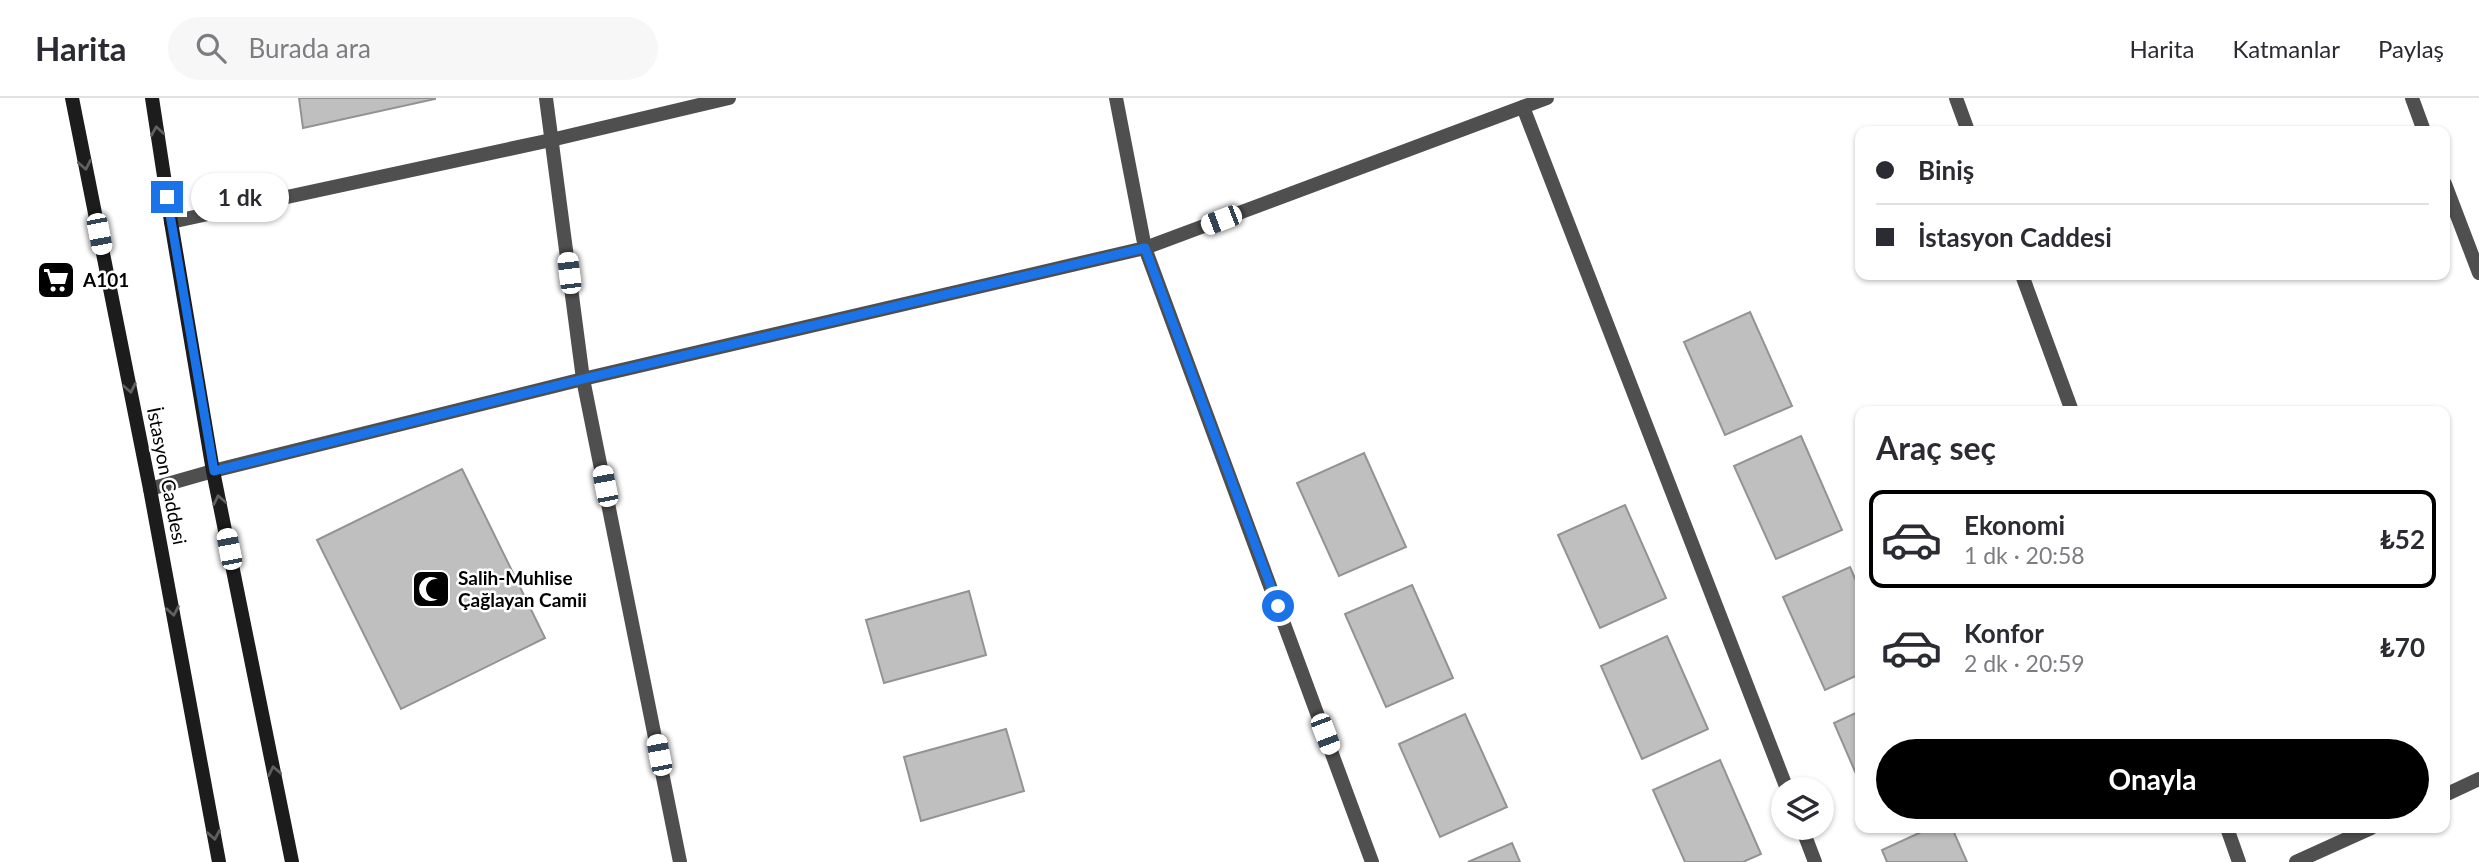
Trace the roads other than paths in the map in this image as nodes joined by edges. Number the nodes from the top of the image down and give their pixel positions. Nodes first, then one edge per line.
1 (72, 98) edge
2 (152, 98) edge
3 (546, 98) edge
4 (729, 98) edge
5 (1116, 98) edge
6 (1547, 98) edge
7 (1956, 98) edge
8 (2412, 98) edge
9 (1523, 107) junction
10 (1966, 126) edge
11 (2422, 126) edge
12 (551, 140) junction
13 (2450, 197) edge
14 (171, 222) junction
15 (1145, 248) junction
16 (2479, 273) edge
17 (2023, 280) edge
18 (583, 379) junction
19 (2070, 406) edge
20 (214, 471) junction
21 (150, 489) junction
22 (1782, 777) edge
23 (2479, 779) edge
24 (2450, 792) edge
25 (2229, 833) edge
26 (2360, 833) edge
27 (1807, 840) edge
28 (219, 862) edge
29 (292, 862) edge
30 (680, 862) edge
31 (1372, 862) edge
32 (1815, 862) edge
33 (2239, 862) edge
34 (2296, 862) edge

1 -> 21 main road, İstasyon Caddesi
14 -> 2 main road
3 - 12 street
4 - 12 street
5 - 15 street
6 - 9 street
7 - 10 street
8 - 11 street
9 - 15 street
9 - 22 street
12 - 14 street
12 - 18 street
13 - 16 street
14 - 20 main road
15 - 18 street
15 - 31 street
17 - 19 street
18 - 20 street
18 - 30 street
20 - 21 street
29 -> 20 main road
21 -> 28 main road, İstasyon Caddesi
23 - 24 street
25 - 33 street
26 - 34 street
27 - 32 street

